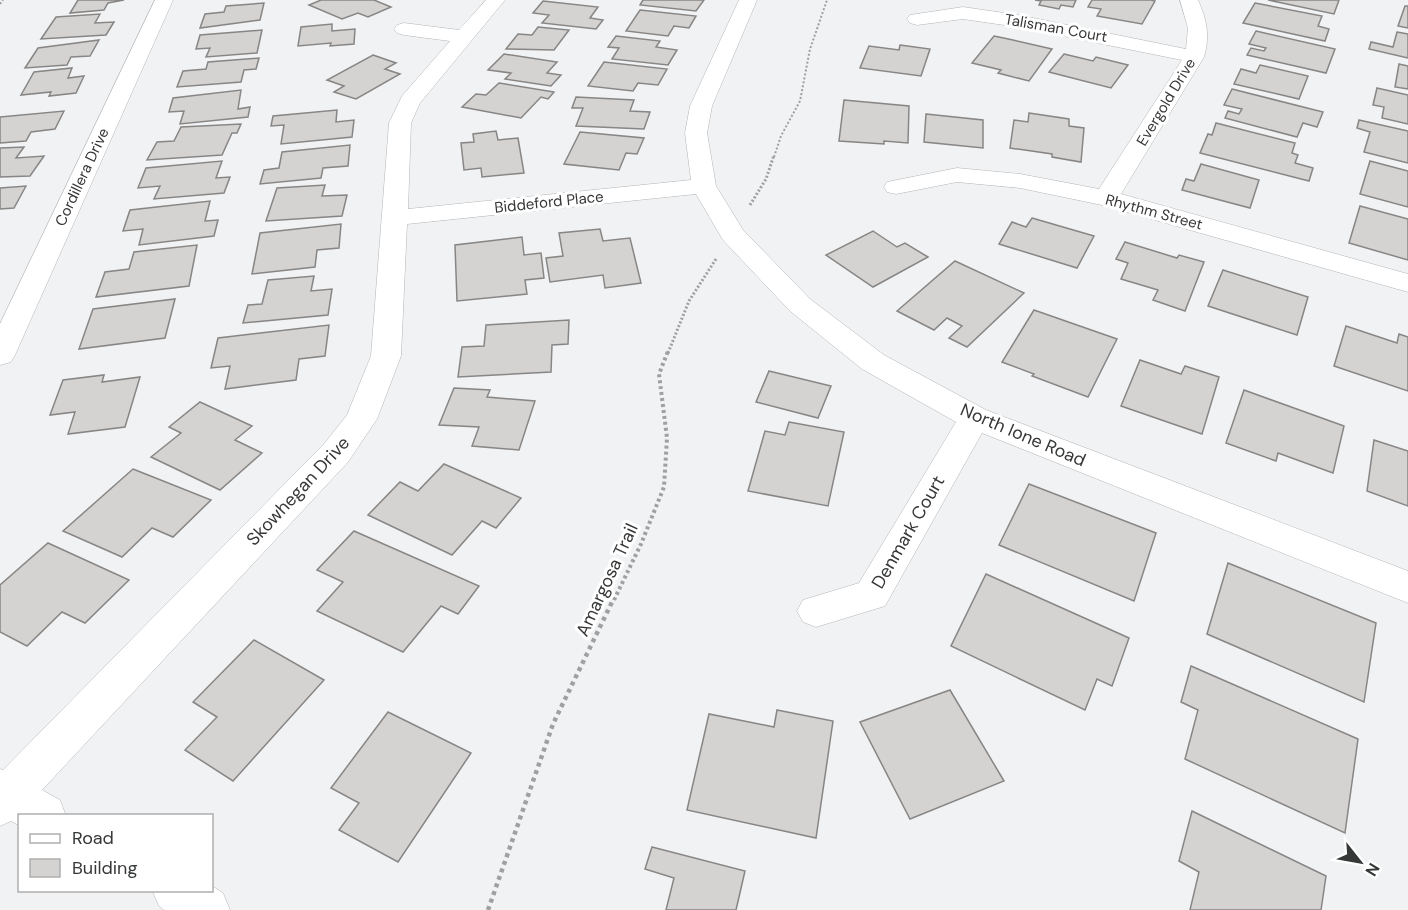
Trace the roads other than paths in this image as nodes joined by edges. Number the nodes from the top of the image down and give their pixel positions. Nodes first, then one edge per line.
1 (164, 0) edge
2 (496, 0) edge
3 (748, 0) edge
4 (1189, 0) edge
5 (917, 19) dead end
6 (404, 29) dead end
7 (464, 38) junction
8 (1194, 57) junction
9 (704, 186) junction
10 (896, 187) dead end
11 (1106, 198) junction
12 (393, 218) junction
13 (1408, 283) edge
14 (0, 355) edge
15 (975, 418) junction
16 (1408, 587) edge
17 (816, 611) dead end
18 (13, 801) edge
19 (177, 892) edge
20 (206, 910) edge

1 - 14 street, Cordillera Drive
2 - 7 street, Skowhegan Drive
3 - 9 street
4 - 8 street, Evergold Drive
5 - 8 street, Talisman Court
6 - 7 street
7 - 12 street, Skowhegan Drive
8 - 11 street, Evergold Drive
9 - 12 street, Biddeford Place
9 - 15 street, North Ione Road
10 - 11 street, Rhythm Street
11 - 13 street, Rhythm Street
12 - 18 street, Skowhegan Drive
15 - 16 street, North Ione Road
15 - 17 street, Denmark Court
19 - 20 street

